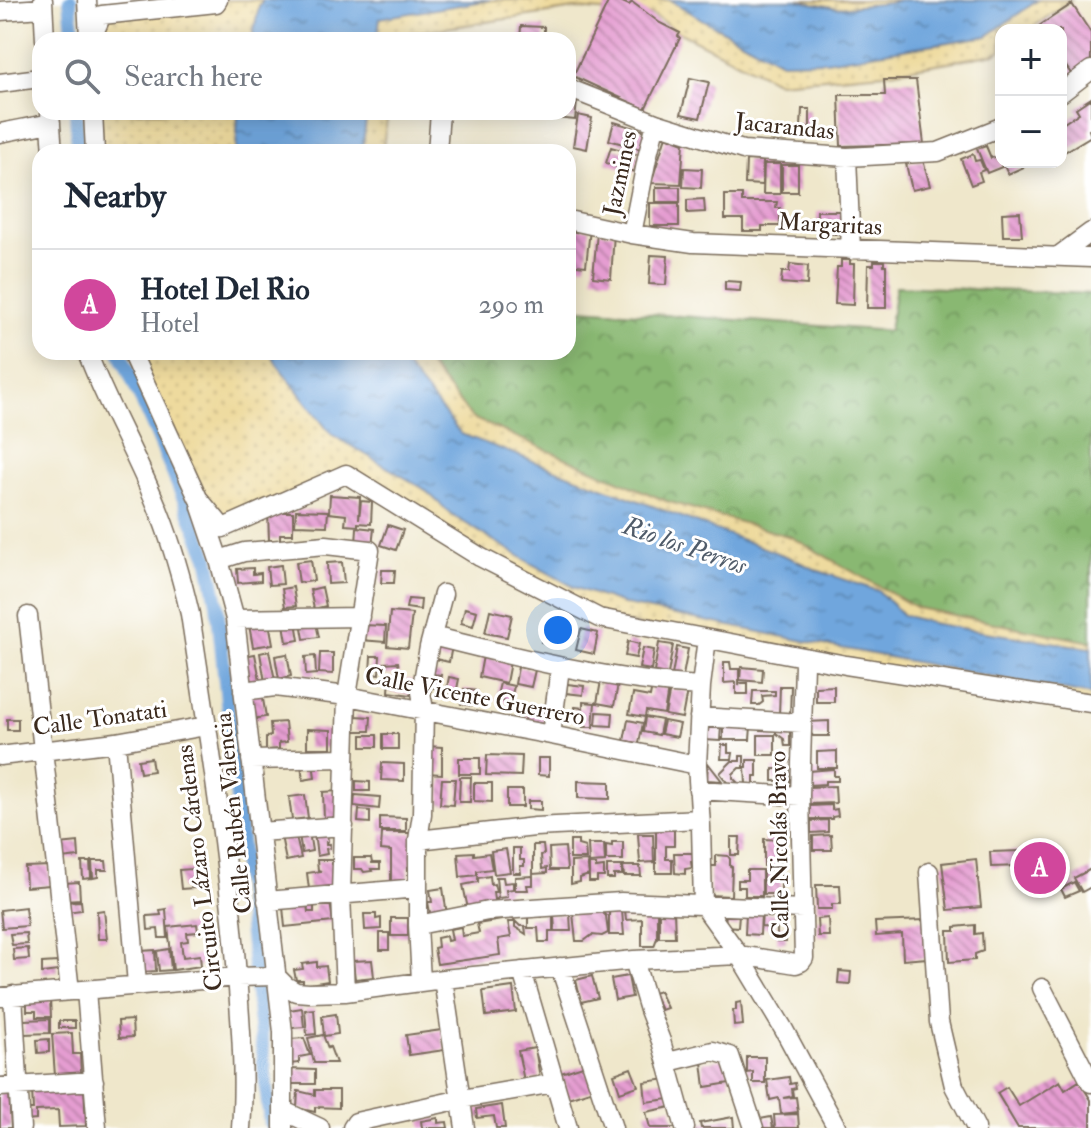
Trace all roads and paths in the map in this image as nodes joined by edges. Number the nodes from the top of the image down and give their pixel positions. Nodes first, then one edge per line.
1 (87, 0) edge
2 (218, 0) edge
3 (43, 4) edge
4 (0, 11) edge
5 (45, 32) edge
6 (89, 32) edge
7 (94, 32) edge
8 (1091, 70) edge
9 (32, 79) edge
10 (0, 83) edge
11 (1067, 88) edge
12 (576, 91) edge
13 (43, 120) edge
14 (50, 120) edge
15 (93, 120) edge
16 (439, 120) edge
17 (656, 123) junction
18 (995, 129) edge
19 (0, 133) edge
20 (52, 144) edge
21 (95, 144) edge
22 (438, 144) edge
23 (847, 157) junction
24 (576, 222) edge
25 (1091, 232) edge
26 (632, 234) junction
27 (851, 250) junction
28 (1057, 257) junction
29 (1091, 258) edge
30 (90, 360) edge
31 (135, 360) edge
32 (198, 498) junction
33 (219, 560) junction
34 (443, 594) dead end
35 (28, 616) dead end
36 (360, 617) junction
37 (235, 619) junction
38 (432, 636) junction
39 (706, 646) dead end
40 (804, 664) dead end
41 (560, 668) junction
42 (701, 686) junction
43 (243, 691) junction
44 (347, 696) junction
45 (1091, 703) edge
46 (424, 710) junction
47 (699, 717) junction
48 (802, 723) junction
49 (206, 726) junction
50 (551, 735) junction
51 (116, 742) junction
52 (44, 750) junction
53 (0, 756) edge
54 (345, 758) junction
55 (251, 760) junction
56 (697, 765) junction
57 (698, 790) junction
58 (800, 796) junction
59 (700, 819) junction
60 (344, 826) junction
61 (259, 832) junction
62 (418, 840) junction
63 (929, 872) dead end
64 (418, 888) junction
65 (341, 894) junction
66 (267, 901) junction
67 (703, 905) junction
68 (803, 909) junction
69 (418, 925) junction
70 (739, 955) junction
71 (634, 960) junction
72 (560, 967) junction
73 (522, 971) junction
74 (273, 976) junction
75 (240, 977) junction
76 (443, 979) junction
77 (421, 981) junction
78 (137, 984) junction
79 (1042, 988) dead end
80 (78, 990) junction
81 (345, 992) junction
82 (6, 996) edge
83 (668, 1062) junction
84 (94, 1081) junction
85 (555, 1083) junction
86 (1091, 1083) edge
87 (9, 1086) edge
88 (462, 1099) junction
89 (283, 1120) edge
90 (354, 1125) edge
91 (21, 1128) edge
92 (97, 1128) edge
93 (241, 1128) edge
94 (320, 1128) edge
95 (465, 1128) edge
96 (568, 1128) edge
97 (613, 1128) edge
98 (685, 1128) edge
99 (754, 1128) edge
100 (837, 1128) edge
101 (976, 1128) edge

1 - 6 street
2 - 7 street
3 - 4 street
3 - 5 street
8 - 11 street
9 - 10 street
12 - 17 street, Jacarandas
13 - 19 street
14 - 20 street
15 - 21 street
16 - 22 street
17 - 23 street, Jacarandas
17 - 26 street, Jazmines
18 - 23 street, Jacarandas
23 - 27 street
24 - 26 street, Margaritas
25 - 28 street
26 - 27 street, Margaritas
27 - 28 street, Margaritas
28 - 29 street, Margaritas
30 - 49 street, Circuito Lázaro Cárdenas
31 - 32 street
32 - 33 street, Calle Rubén Valencia
32 - 45 street
33 - 36 street
33 - 37 street, Calle Rubén Valencia
34 - 38 street
35 - 52 street
36 - 37 street
36 - 44 street
37 - 43 street, Calle Rubén Valencia
38 - 41 street
38 - 46 street
39 - 42 street
40 - 48 street, Calle Nicolás Bravo
41 - 42 street
41 - 50 street
42 - 47 street
43 - 44 street, Calle Vicente Guerrero
43 - 55 street, Calle Rubén Valencia
44 - 46 street, Calle Vicente Guerrero
44 - 54 street
46 - 50 street, Calle Vicente Guerrero
46 - 62 street
47 - 48 street
47 - 56 street
48 - 58 street, Calle Nicolás Bravo
49 - 51 street, Calle Tonatati
49 - 75 street, Circuito Lázaro Cárdenas
50 - 56 street, Calle Vicente Guerrero
51 - 52 street, Calle Tonatati
51 - 78 street
52 - 53 street, Calle Tonatati
52 - 80 street
54 - 55 street
54 - 60 street
55 - 61 street, Calle Rubén Valencia
56 - 57 street
57 - 58 street
57 - 59 street
58 - 68 street, Calle Nicolás Bravo
59 - 62 street
59 - 67 street
60 - 61 street
60 - 65 street
61 - 66 street, Calle Rubén Valencia
62 - 64 street
63 - 101 street
64 - 65 street
64 - 69 street
65 - 66 street
65 - 81 street
66 - 74 street, Calle Rubén Valencia
67 - 68 street
67 - 69 street
67 - 70 street
68 - 70 street, Calle Nicolás Bravo
69 - 77 street
70 - 71 street
70 - 100 street
71 - 72 street
71 - 83 street
72 - 73 street
72 - 97 street
73 - 76 street
73 - 85 street
74 - 75 street
74 - 81 street
74 - 89 street, Calle Rubén Valencia
75 - 78 street
75 - 93 street, Circuito Lázaro Cárdenas
76 - 77 street
76 - 88 street
77 - 81 street
78 - 80 street
79 - 86 street
80 - 82 street
80 - 84 street
82 - 87 street
83 - 98 street
83 - 99 street
84 - 87 street
84 - 92 street
85 - 88 street
85 - 96 street
87 - 91 street
88 - 90 street
88 - 95 street
89 - 94 street

